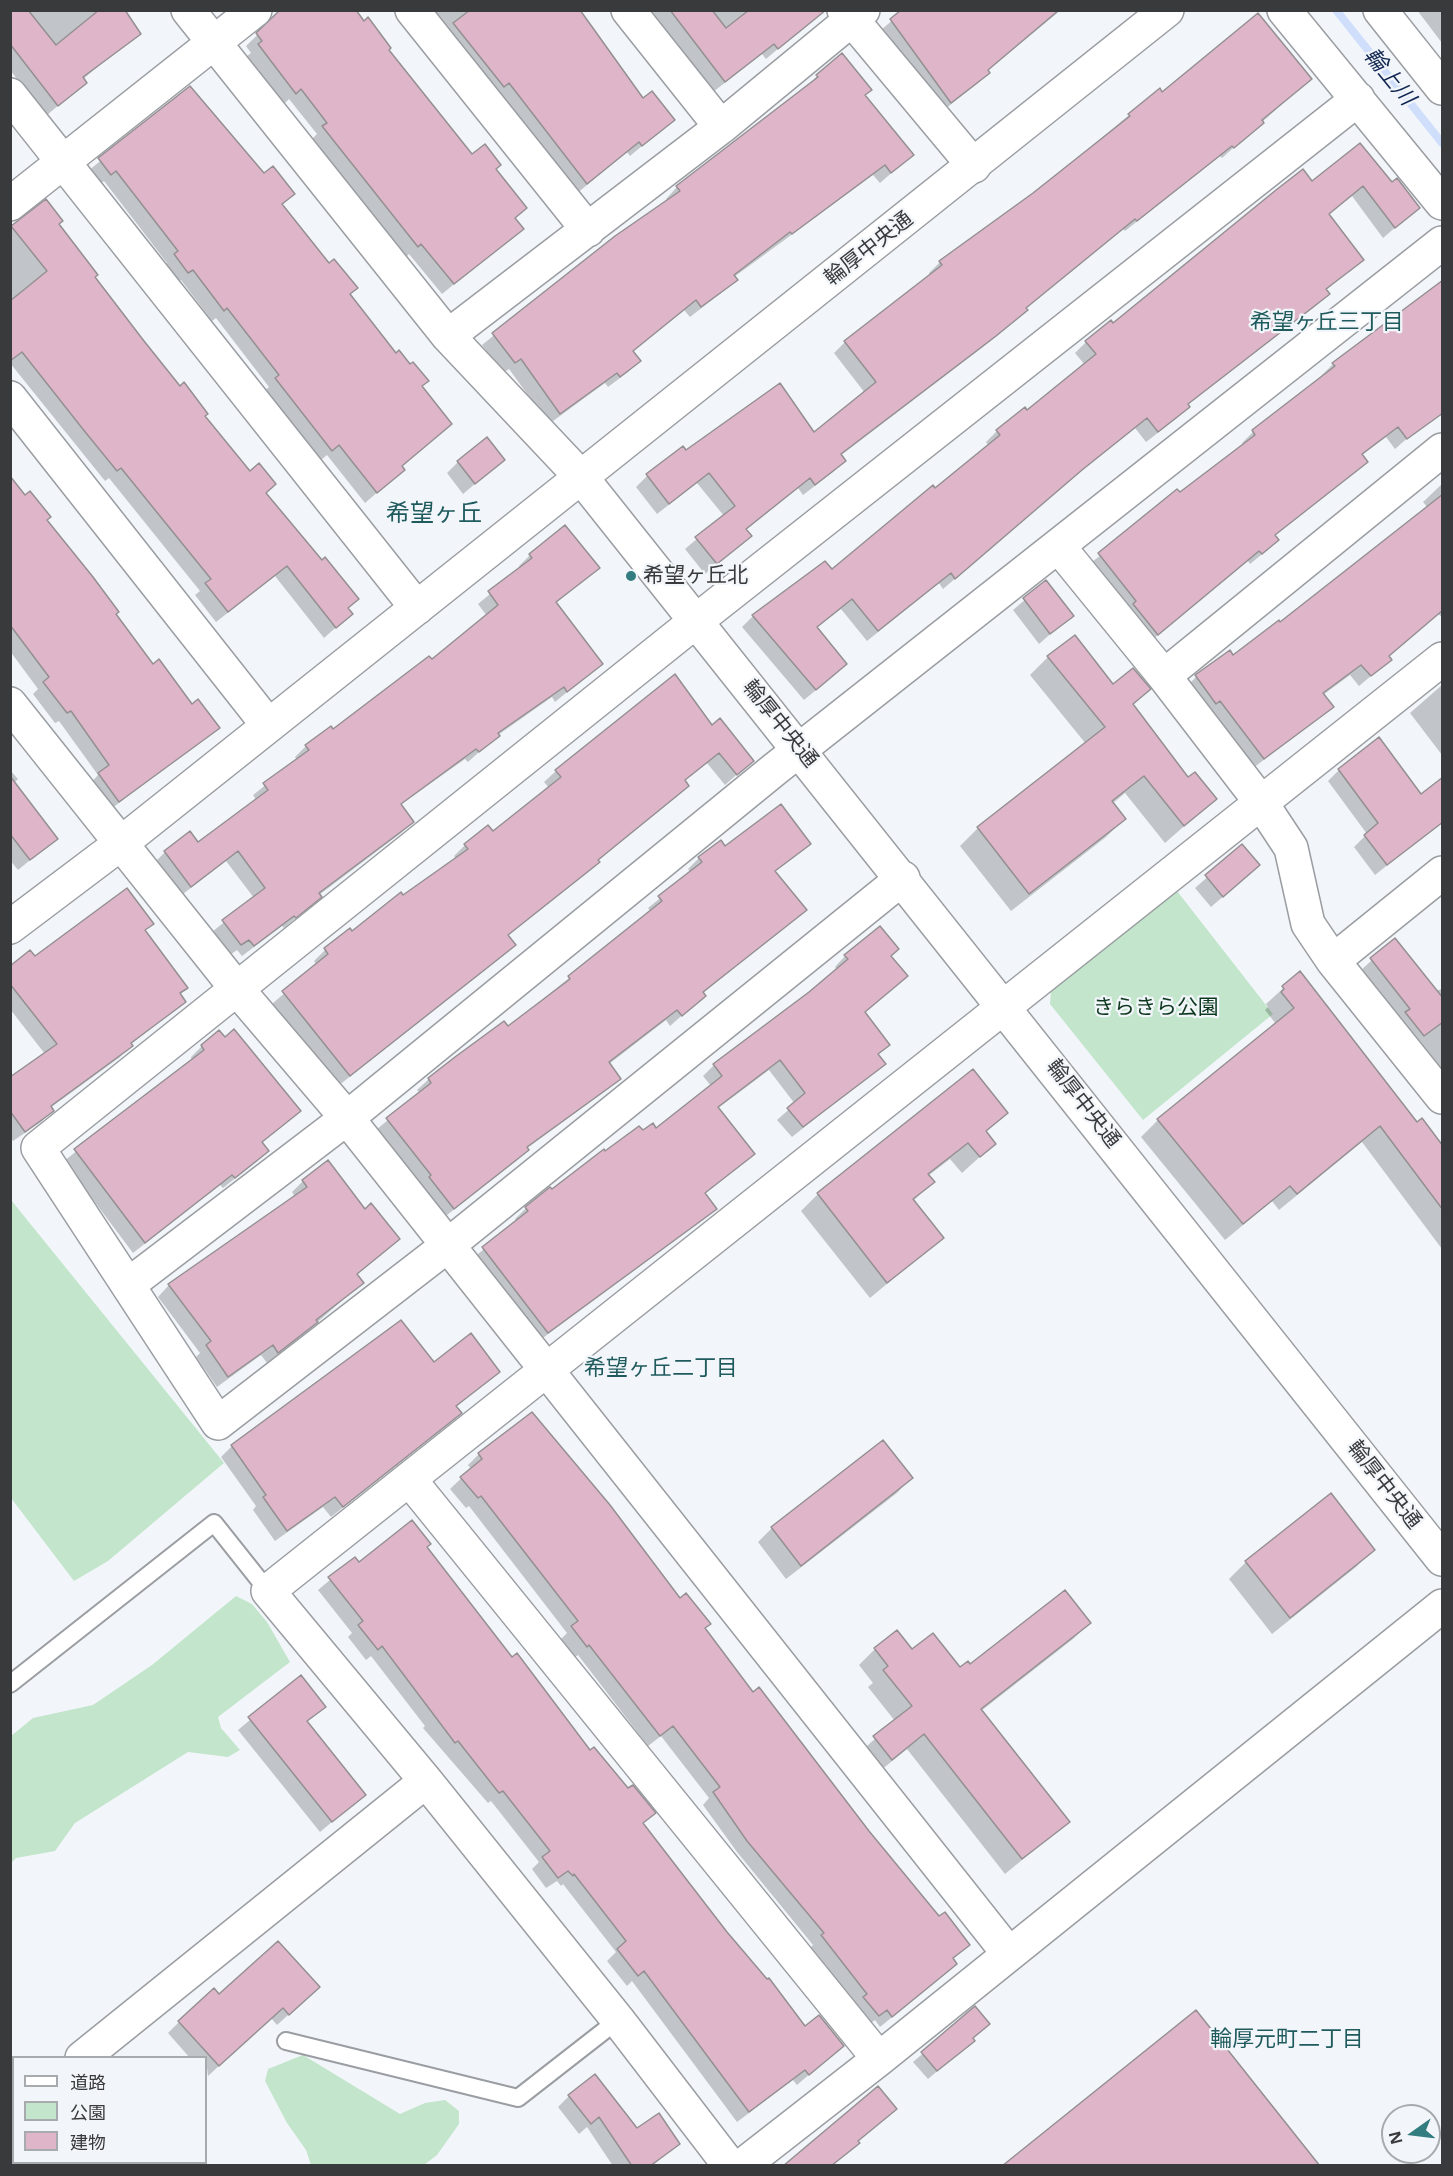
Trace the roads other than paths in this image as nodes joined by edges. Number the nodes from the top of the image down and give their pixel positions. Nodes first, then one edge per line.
1 (188, 10) edge
2 (255, 10) edge
3 (412, 10) edge
4 (628, 10) edge
5 (1167, 10) edge
6 (1284, 10) edge
7 (1380, 10) edge
8 (853, 14) edge
9 (215, 43) junction
10 (1443, 88) edge
11 (10, 95) edge
12 (1358, 99) junction
13 (721, 127) junction
14 (64, 162) junction
15 (974, 166) junction
16 (1443, 203) edge
17 (10, 204) edge
18 (588, 230) junction
19 (1443, 243) edge
20 (447, 336) junction
21 (10, 398) edge
22 (1443, 450) edge
23 (581, 477) junction
24 (1059, 547) junction
25 (417, 608) junction
26 (696, 621) junction
27 (1443, 659) edge
28 (1164, 676) junction
29 (10, 704) edge
30 (268, 725) junction
31 (801, 751) junction
32 (1260, 801) junction
33 (120, 844) junction
34 (1443, 873) edge
35 (903, 878) junction
36 (10, 927) edge
37 (1333, 961) junction
38 (237, 989) junction
39 (1005, 1007) junction
40 (1443, 1097) edge
41 (347, 1118) junction
42 (447, 1246) junction
43 (128, 1286) junction
44 (546, 1370) junction
45 (409, 1479) junction
46 (1443, 1559) edge
47 (268, 1591) junction
48 (1443, 1606) edge
49 (10, 1684) edge
50 (426, 1781) junction
51 (1009, 1954) junction
52 (618, 2020) junction
53 (286, 2041) dead end
54 (84, 2056) edge
55 (879, 2059) junction
56 (730, 2166) edge
57 (742, 2166) edge

1 - 9 street
2 - 9 street
3 - 18 street
4 - 13 street
5 - 15 street, 輪厚中央通
6 - 12 street
7 - 10 street
8 - 13 street
8 - 15 street
9 - 14 street
9 - 20 street
11 - 14 street
12 - 16 street
12 - 26 street
13 - 18 street
14 - 17 street
14 - 25 street
15 - 23 street, 輪厚中央通
18 - 20 street
19 - 24 street
20 - 23 street
21 - 30 street
22 - 28 street
23 - 25 street
23 - 26 street, 輪厚中央通
24 - 28 street
24 - 31 street
25 - 30 street
26 - 31 street, 輪厚中央通
26 - 38 street
27 - 32 street
28 - 32 street
29 - 33 street
30 - 33 street
31 - 35 street, 輪厚中央通
31 - 41 street
32 - 37 street
32 - 39 street
33 - 36 street
33 - 38 street
34 - 37 street
35 - 39 street, 輪厚中央通
35 - 42 street
37 - 40 street
38 - 41 street
38 - 43 street
39 - 44 street
39 - 46 street, 輪厚中央通
41 - 42 street
41 - 43 street
42 - 43 street
42 - 44 street
44 - 45 street
44 - 51 street
45 - 47 street
45 - 55 street
47 - 49 lane
47 - 50 street
48 - 51 street
50 - 52 street
50 - 54 street
51 - 55 street
52 - 53 lane
52 - 56 street
55 - 57 street

